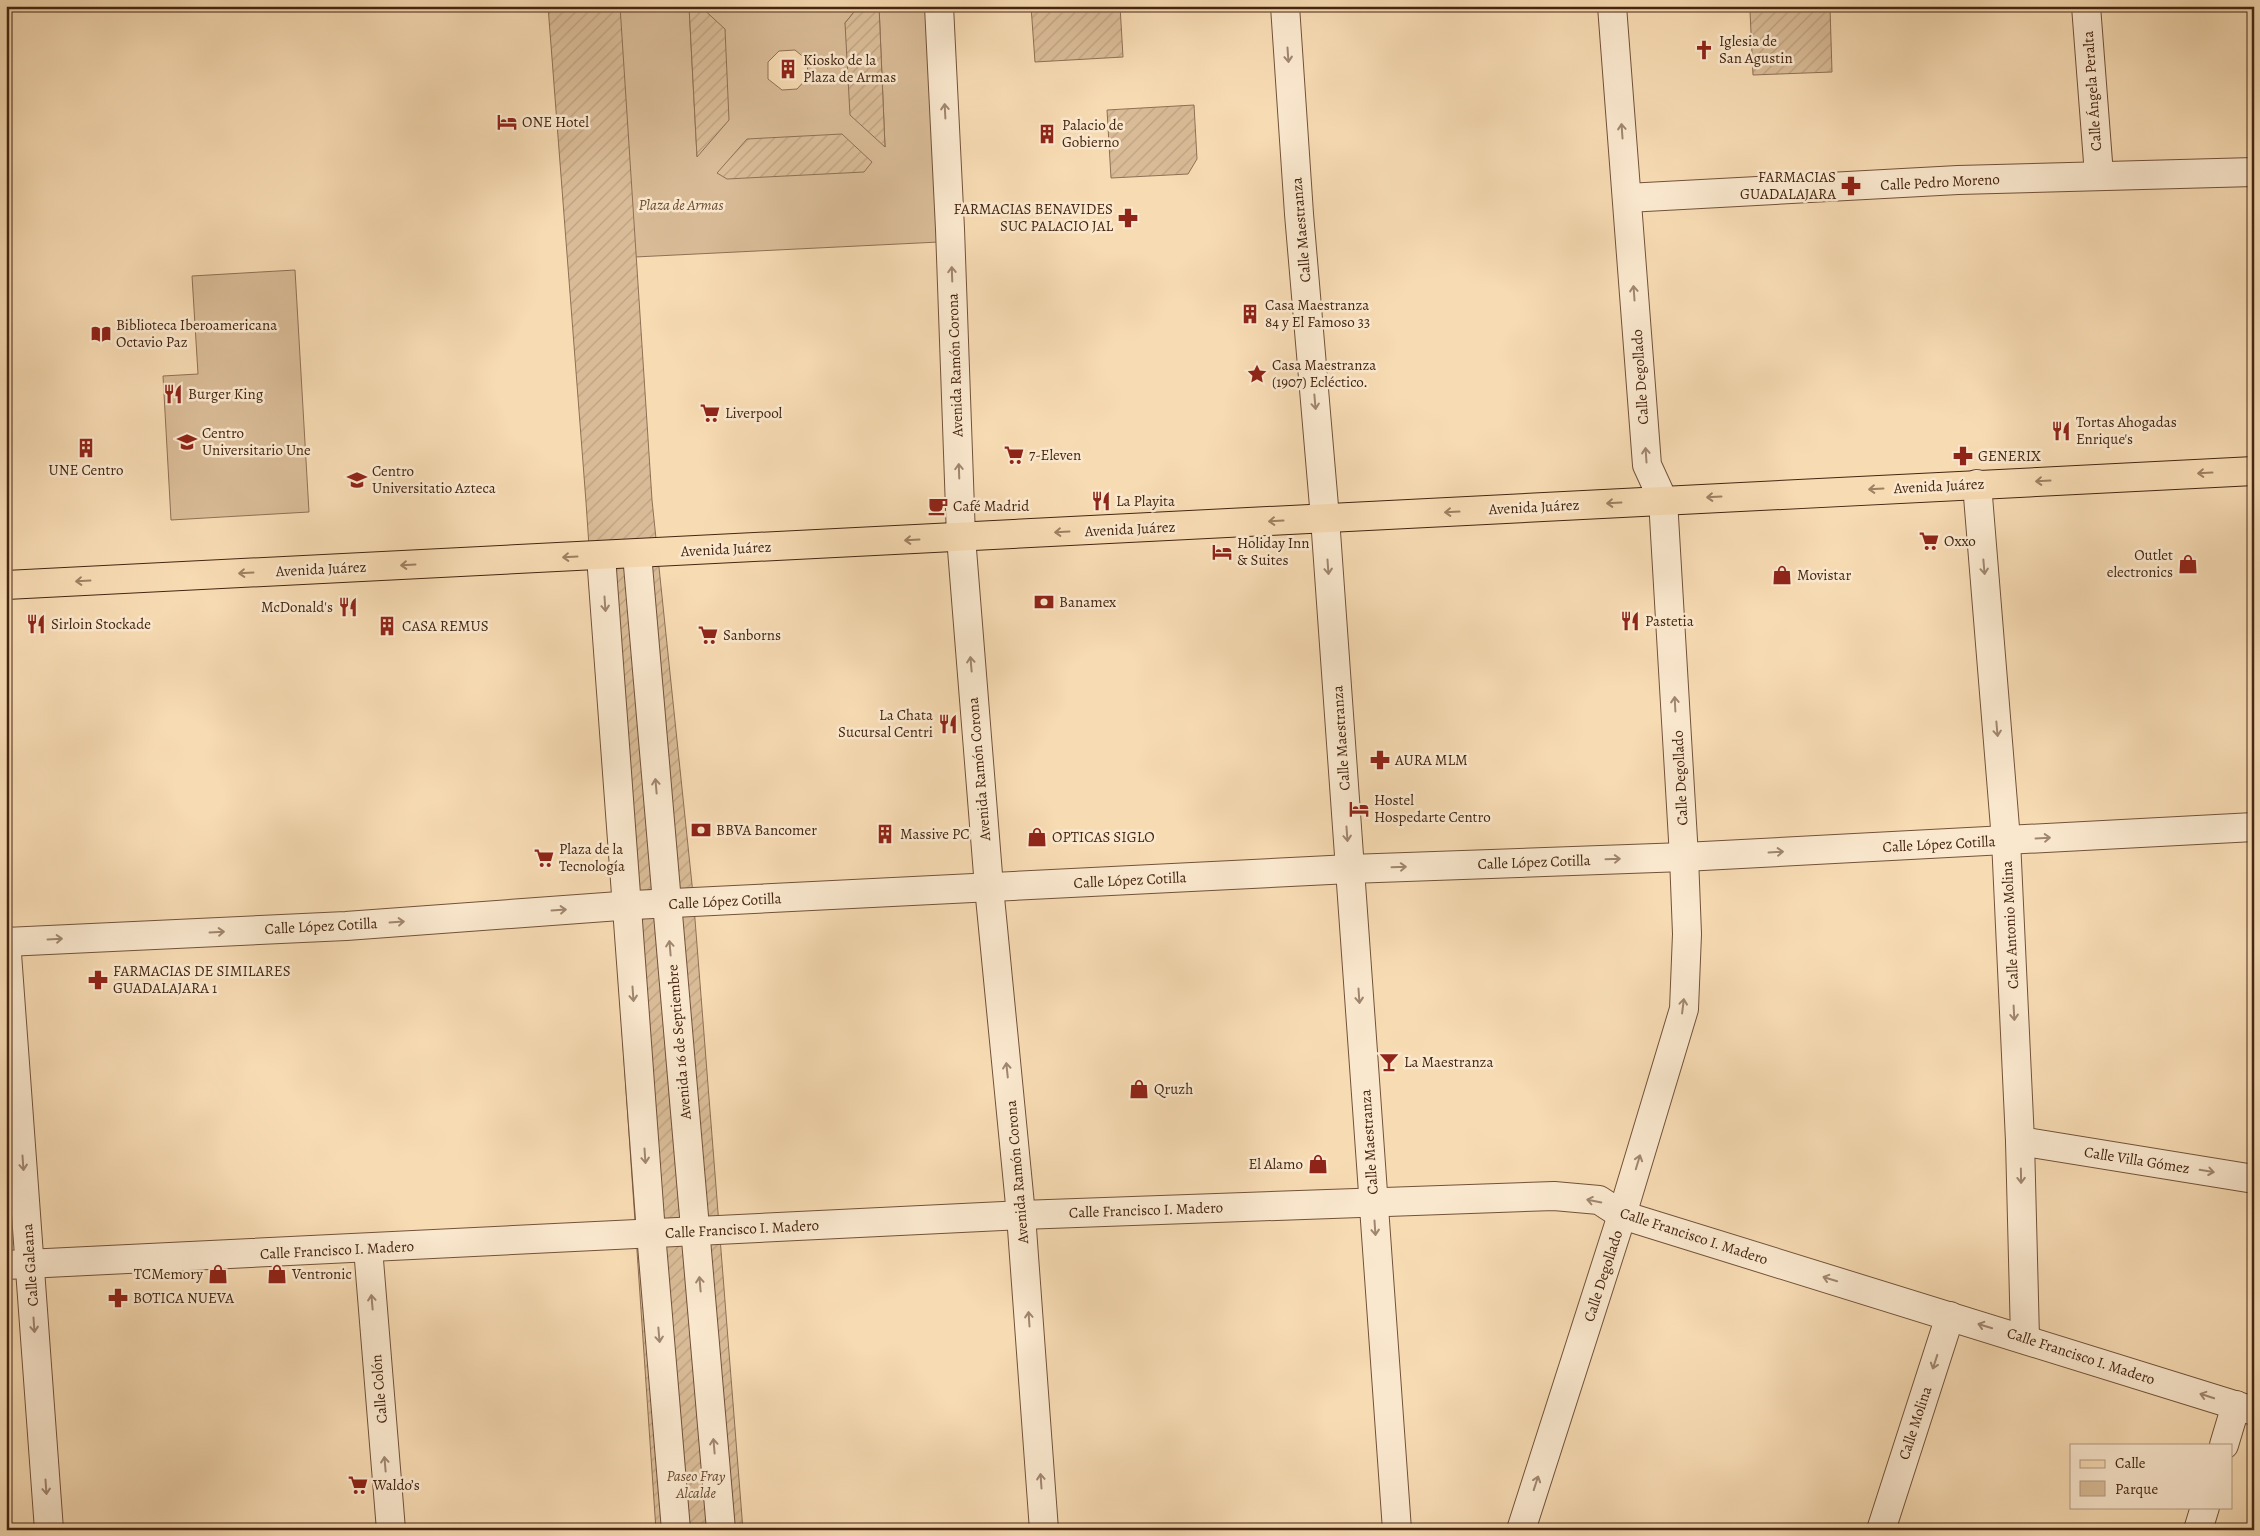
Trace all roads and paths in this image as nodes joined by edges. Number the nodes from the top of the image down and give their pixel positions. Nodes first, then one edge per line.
1 (939, 6) edge
2 (1284, 6) edge
3 (1612, 6) edge
4 (2086, 6) edge
5 (2254, 172) edge
6 (2099, 175) junction
7 (1627, 198) junction
8 (2254, 471) edge
9 (1977, 484) junction
10 (1663, 500) junction
11 (1325, 518) junction
12 (961, 537) junction
13 (636, 554) junction
14 (601, 556) junction
15 (6, 585) edge
16 (2254, 827) edge
17 (2006, 840) junction
18 (1684, 857) junction
19 (1350, 869) junction
20 (989, 887) junction
21 (666, 904) junction
22 (626, 906) junction
23 (6, 941) edge
24 (2020, 1142) junction
25 (2254, 1179) edge
26 (1374, 1202) junction
27 (1021, 1215) junction
28 (1622, 1215) junction
29 (696, 1232) junction
30 (651, 1233) junction
31 (368, 1248) junction
32 (18, 1265) edge
33 (1950, 1316) junction
34 (2025, 1338) junction
35 (2245, 1408) edge
36 (2225, 1444) edge
37 (2205, 1508) edge
38 (49, 1530) edge
39 (391, 1530) edge
40 (676, 1530) edge
41 (720, 1530) edge
42 (1044, 1530) edge
43 (1397, 1530) edge
44 (1521, 1530) edge
45 (1881, 1530) edge
46 (2198, 1530) edge

12 -> 1 street, Avenida Ramón Corona
2 -> 11 street, Calle Maestranza
7 -> 3 street, Calle Degollado
4 - 6 street, Calle Ángela Peralta
5 - 6 street, Calle Pedro Moreno
6 - 7 street, Calle Pedro Moreno
10 -> 7 street, Calle Degollado
8 -> 9 main road, Avenida Juárez
9 -> 10 main road, Avenida Juárez
9 -> 17 street, Calle Antonio Molina
10 -> 11 main road, Avenida Juárez
18 -> 10 street, Calle Degollado
11 -> 12 main road, Avenida Juárez
11 -> 19 street, Calle Maestranza
12 -> 13 main road, Avenida Juárez
20 -> 12 street, Avenida Ramón Corona
13 - 14 main road, Avenida Juárez
21 -> 13 street, Avenida 16 de Septiembre
14 -> 15 main road, Avenida Juárez
14 -> 22 street
17 -> 16 street, Calle López Cotilla
18 -> 17 street, Calle López Cotilla
17 -> 24 street, Calle Antonio Molina
19 -> 18 street, Calle López Cotilla
28 -> 18 street, Calle Degollado
19 - 20 street, Calle López Cotilla
19 -> 26 street, Calle Maestranza
20 - 21 street, Calle López Cotilla
27 -> 20 street, Avenida Ramón Corona
21 - 22 street, Calle López Cotilla
29 -> 21 street, Avenida 16 de Septiembre
23 -> 22 street, Calle López Cotilla
22 -> 30 street
23 -> 32 street, Calle Galeana
24 -> 25 street, Calle Villa Gómez
24 -> 34 street, Calle Antonio Molina
26 - 27 street, Calle Francisco I. Madero
28 -> 26 street, Calle Francisco I. Madero
26 -> 43 street, Calle Maestranza
27 - 29 street, Calle Francisco I. Madero
42 -> 27 street, Avenida Ramón Corona
33 -> 28 street, Calle Francisco I. Madero
44 -> 28 street, Calle Degollado
29 - 30 street, Calle Francisco I. Madero
41 -> 29 street, Avenida 16 de Septiembre
30 - 31 street, Calle Francisco I. Madero
30 -> 40 street
31 - 32 street, Calle Francisco I. Madero
39 -> 31 street, Calle Colón
32 -> 38 street, Calle Galeana
34 -> 33 street, Calle Francisco I. Madero
33 -> 45 street, Calle Molina
35 -> 34 street, Calle Francisco I. Madero
35 - 36 street
37 - 46 street

